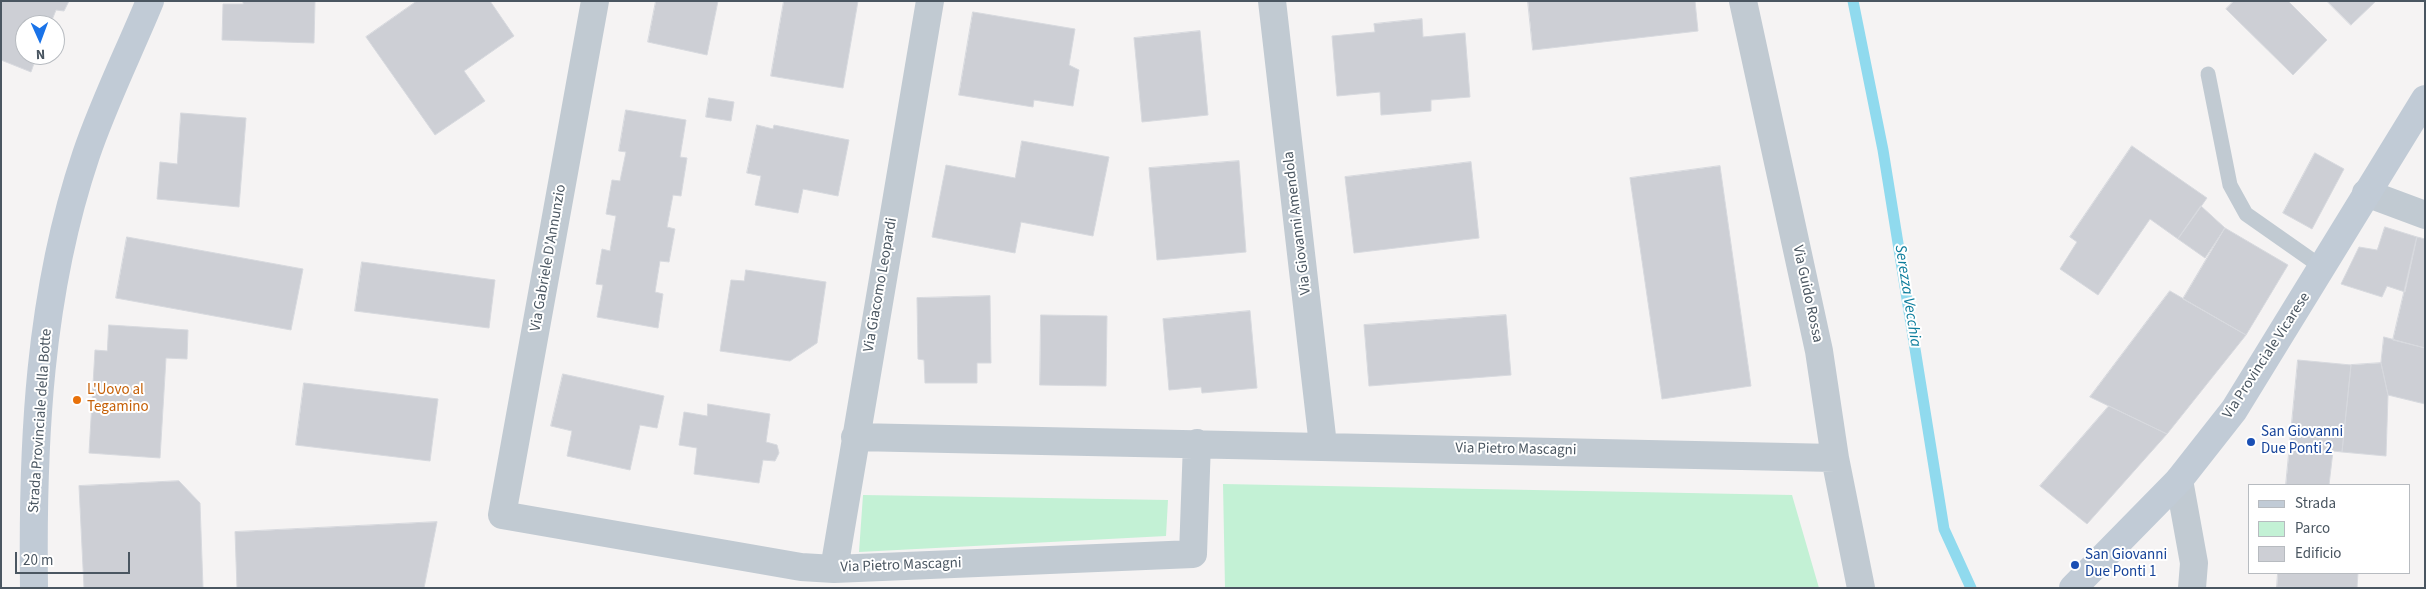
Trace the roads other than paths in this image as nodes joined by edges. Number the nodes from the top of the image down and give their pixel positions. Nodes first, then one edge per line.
1 (150, 1) edge
2 (595, 1) edge
3 (930, 1) edge
4 (1272, 1) edge
5 (1743, 1) edge
6 (2208, 74) dead end
7 (2425, 98) edge
8 (2366, 194) junction
9 (2425, 215) edge
10 (2323, 268) junction
11 (855, 437) junction
12 (1197, 443) junction
13 (1323, 445) junction
14 (1835, 458) junction
15 (2179, 480) junction
16 (502, 515) joint
17 (834, 569) junction
18 (2074, 587) edge
19 (34, 588) edge
20 (1861, 588) edge
21 (2192, 588) edge

1 - 19 main road, Strada Provinciale della Botte
2 - 16 street, Via Gabriele D'Annunzio
3 - 11 street, Via Giacomo Leopardi
4 - 13 street, Via Giovanni Amendola
5 - 14 street, Via Guido Rossa
6 - 10 lane
7 - 8 main road, Via Provinciale Vicarese
8 - 9 street
8 - 10 main road, Via Provinciale Vicarese
10 - 15 main road, Via Provinciale Vicarese
11 - 12 street, Via Pietro Mascagni
11 - 17 street, Via Giacomo Leopardi
12 - 13 street, Via Pietro Mascagni
12 - 17 street, Via Pietro Mascagni
13 - 14 street, Via Pietro Mascagni
14 - 20 street, Via Guido Rossa
15 - 18 main road, Via Provinciale Vicarese
15 - 21 street
16 - 17 street, Via Pietro Mascagni

